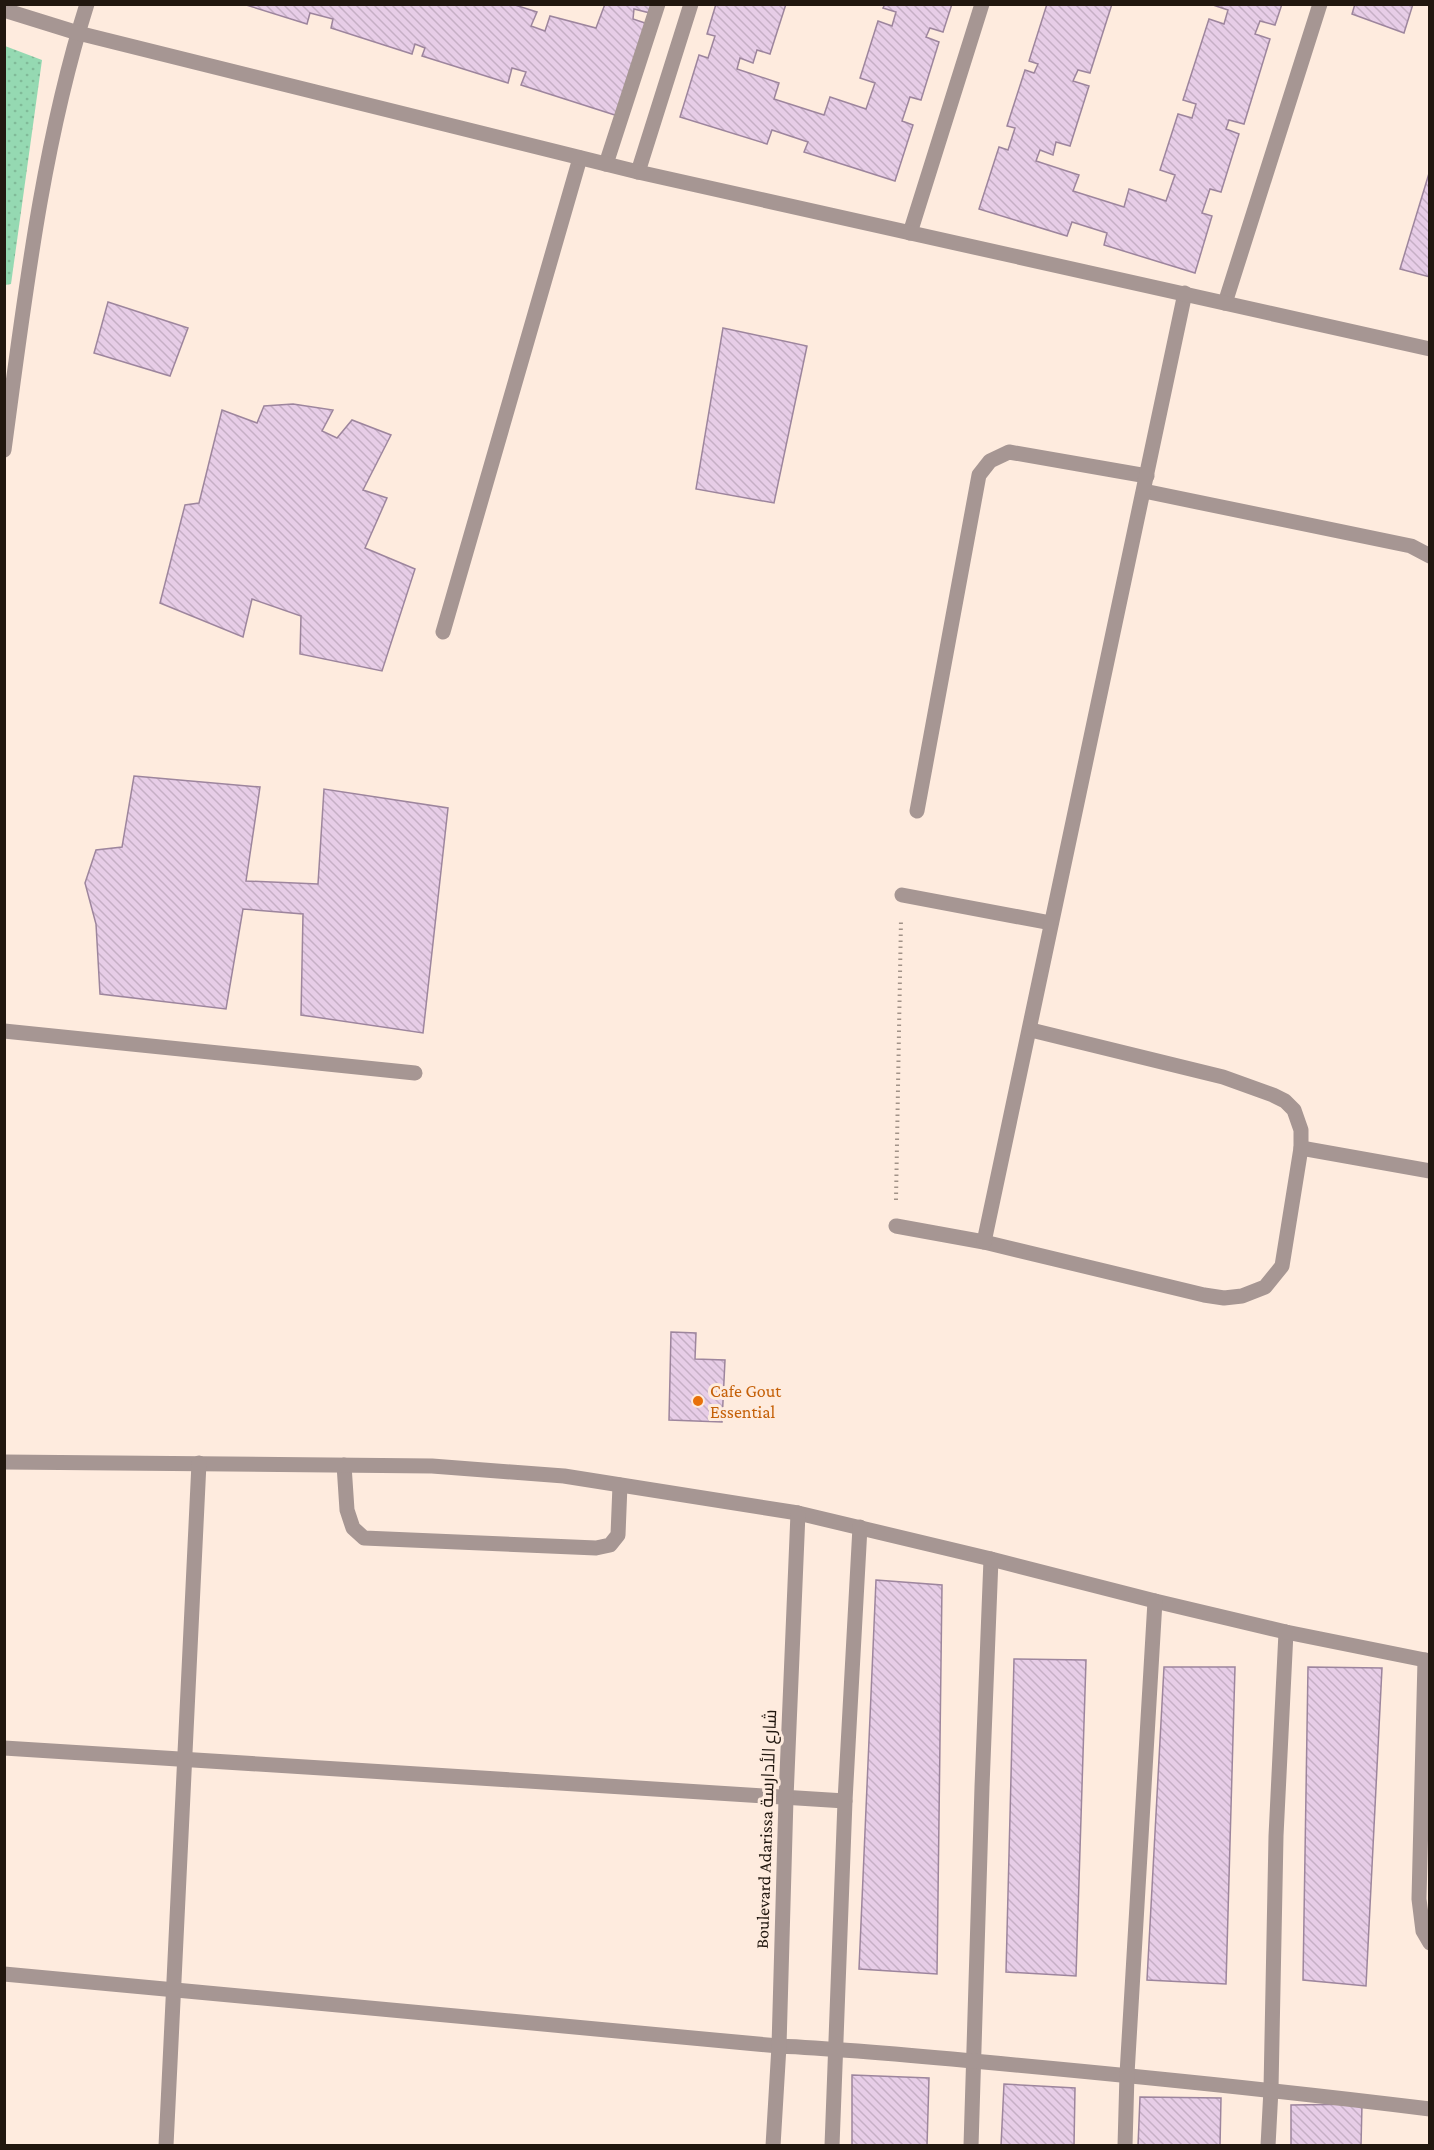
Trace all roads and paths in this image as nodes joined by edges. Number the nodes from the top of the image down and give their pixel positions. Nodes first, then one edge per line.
1 (87, 4) edge
2 (658, 4) edge
3 (692, 4) edge
4 (982, 4) edge
5 (1320, 4) edge
6 (4, 10) edge
7 (78, 33) junction
8 (580, 158) junction
9 (606, 164) junction
10 (638, 172) junction
11 (910, 233) junction
12 (1185, 293) junction
13 (1225, 303) junction
14 (1430, 349) edge
15 (4, 450) edge
16 (1146, 484) junction
17 (1430, 556) edge
18 (443, 632) dead end
19 (917, 811) dead end
20 (902, 895) joint
21 (1051, 923) junction
22 (1031, 1030) junction
23 (4, 1031) edge
24 (415, 1073) dead end
25 (1301, 1148) junction
26 (1430, 1171) edge
27 (896, 1226) joint
28 (984, 1242) junction
29 (4, 1462) edge
30 (199, 1463) junction
31 (344, 1465) junction
32 (620, 1485) junction
33 (798, 1513) junction
34 (860, 1527) junction
35 (991, 1559) junction
36 (1155, 1601) junction
37 (1286, 1632) junction
38 (1427, 1660) edge
39 (4, 1748) edge
40 (183, 1760) junction
41 (786, 1798) junction
42 (845, 1801) junction
43 (1430, 1943) edge
44 (4, 1974) edge
45 (172, 1988) junction
46 (779, 2046) junction
47 (835, 2048) junction
48 (974, 2061) junction
49 (1127, 2074) junction
50 (1271, 2089) junction
51 (1430, 2109) edge
52 (166, 2145) edge
53 (773, 2145) edge
54 (832, 2145) edge
55 (971, 2145) edge
56 (1125, 2145) edge
57 (1268, 2145) edge

1 - 7 street
2 - 9 street
3 - 10 street
4 - 11 street
5 - 13 street
6 - 7 street
7 - 8 street
7 - 15 street
8 - 9 street
8 - 18 street
9 - 10 street
10 - 11 street
11 - 12 street
12 - 13 street
12 - 16 street
13 - 14 street
16 - 17 street
16 - 19 street
16 - 21 street
20 - 21 street
20 - 27 path
21 - 22 street
22 - 25 street
22 - 28 street
23 - 24 street
25 - 26 street
25 - 28 street
27 - 28 street
29 - 30 street
30 - 31 street
30 - 40 street
31 - 32 street
31 - 32 street
32 - 33 street
33 - 34 street
33 - 41 street, Boulevard Adarissa شارع الأدارسة
34 - 35 street
34 - 42 street
35 - 36 street
35 - 48 street
36 - 37 street
36 - 49 street
37 - 38 street
37 - 50 street
38 - 43 street
39 - 40 street
40 - 41 street
40 - 45 street
41 - 42 street
41 - 46 street, Boulevard Adarissa شارع الأدارسة
42 - 47 street
44 - 45 street
45 - 46 street
45 - 52 street
46 - 47 street
46 - 53 street, Boulevard Adarissa شارع الأدارسة
47 - 48 street
47 - 54 street
48 - 49 street
48 - 55 street
49 - 50 street
49 - 56 street
50 - 51 street
50 - 57 street

